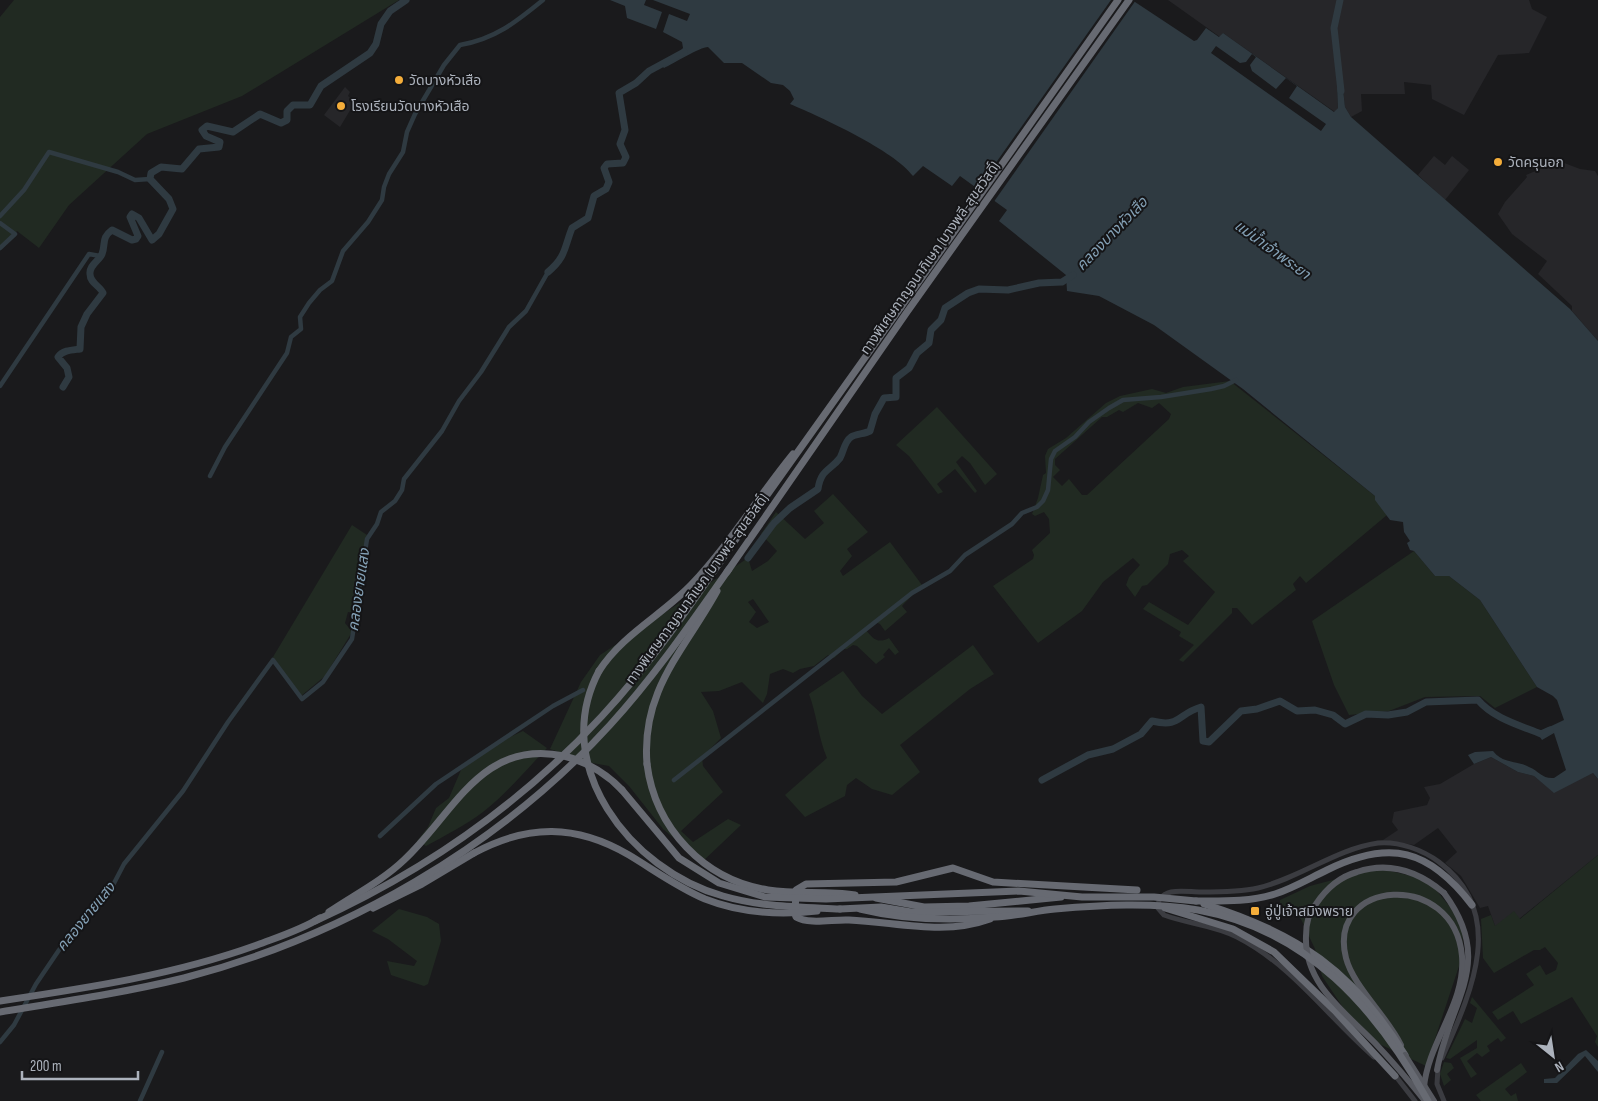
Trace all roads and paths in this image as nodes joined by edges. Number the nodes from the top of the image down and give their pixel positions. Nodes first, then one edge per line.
1 (1118, 0) edge
2 (1128, 0) edge
3 (825, 414) junction
4 (729, 569) junction
5 (1137, 890) dead end
6 (868, 897) junction
7 (1082, 897) junction
8 (1196, 902) junction
9 (1472, 905) junction
10 (1161, 907) junction
11 (840, 909) junction
12 (860, 909) junction
13 (1046, 910) junction
14 (994, 918) junction
15 (315, 921) junction
16 (329, 925) junction
17 (0, 1001) edge
18 (0, 1012) edge
19 (1405, 1055) junction
20 (1437, 1070) junction
21 (1395, 1076) junction
22 (1416, 1101) edge
23 (1426, 1101) edge
24 (1434, 1101) edge
25 (1444, 1101) edge

1 - 3 highway, ทางพิเศษกาญจนาภิเษก (บางพลี-สุขสวัสดิ์), bridge
2 - 4 highway, ทางพิเศษกาญจนาภิเษก (บางพลี-สุขสวัสดิ์)
3 - 11 highway, bridge
3 - 15 highway, ทางพิเศษกาญจนาภิเษก (บางพลี-สุขสวัสดิ์), bridge
4 - 6 highway, bridge
4 - 16 highway, ทางพิเศษกาญจนาภิเษก (บางพลี-สุขสวัสดิ์), bridge
5 - 14 highway
6 - 7 highway, bridge
6 - 7 highway, bridge
6 - 15 highway, bridge
7 - 8 highway, bridge
8 - 9 highway
8 - 19 highway, bridge
9 - 20 street
9 - 21 street
10 - 13 highway, bridge
10 - 21 highway
10 - 23 highway, bridge
11 - 12 highway
11 - 16 highway, bridge
12 - 13 highway, bridge
12 - 14 highway, bridge
13 - 14 highway, bridge
15 - 17 highway, ทางพิเศษกาญจนาภิเษก (บางพลี-สุขสวัสดิ์)
16 - 18 highway, ทางพิเศษกาญจนาภิเษก (บางพลี-สุขสวัสดิ์), bridge
19 - 23 main road
19 - 24 main road, bridge
20 - 23 main road, bridge
20 - 25 street
21 - 22 street

